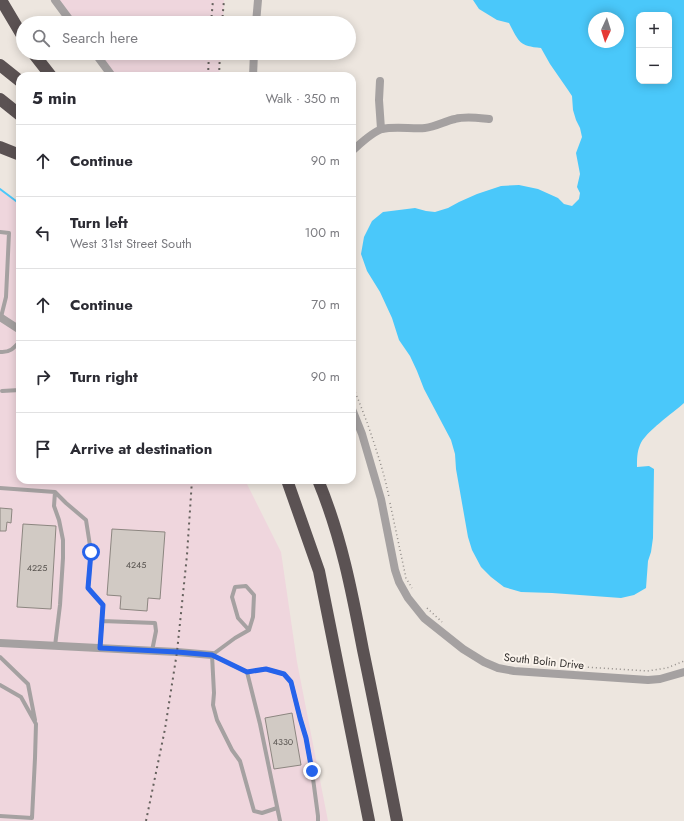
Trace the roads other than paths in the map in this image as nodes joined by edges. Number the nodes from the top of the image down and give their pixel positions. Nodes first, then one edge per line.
1 (1, 0) edge
2 (55, 0) edge
3 (258, 0) edge
4 (67, 16) edge
5 (257, 16) edge
6 (16, 25) edge
7 (38, 60) edge
8 (100, 60) edge
9 (254, 60) edge
10 (0, 65) edge
11 (48, 72) edge
12 (109, 72) edge
13 (253, 72) edge
14 (16, 78) edge
15 (380, 81) dead end
16 (0, 99) edge
17 (16, 112) edge
18 (489, 119) dead end
19 (381, 129) junction
20 (0, 147) edge
21 (356, 148) edge
22 (16, 153) edge
23 (0, 232) edge
24 (1, 317) edge
25 (16, 327) edge
26 (16, 346) edge
27 (0, 352) edge
28 (16, 390) edge
29 (2, 391) dead end
30 (356, 419) edge
31 (288, 484) edge
32 (320, 484) edge
33 (0, 488) edge
34 (55, 492) junction
35 (102, 621) junction
36 (249, 630) junction
37 (0, 643) edge
38 (55, 646) junction
39 (100, 648) junction
40 (152, 651) junction
41 (212, 655) junction
42 (0, 657) edge
43 (247, 672) junction
44 (684, 672) edge
45 (0, 685) edge
46 (36, 724) junction
47 (277, 808) junction
48 (0, 816) edge
49 (280, 821) edge
50 (318, 821) edge
51 (369, 821) edge
52 (397, 821) edge

1 - 6 highway
2 - 4 street
3 - 5 street
7 - 11 highway
8 - 12 street
9 - 13 street
10 - 14 highway
15 - 19 street
16 - 17 highway
18 - 19 street
19 - 21 street
20 - 22 highway
23 - 24 lane
24 - 25 street
26 - 27 lane
28 - 29 lane
30 - 44 street, South Bolin Drive
31 - 51 highway
32 - 52 highway
33 - 34 lane
34 - 35 lane
34 - 38 lane
35 - 39 lane
35 - 40 lane
36 - 36 lane
36 - 41 lane
37 - 38 street
38 - 39 street
39 - 40 street
40 - 41 street
41 - 43 lane
41 - 47 lane
42 - 46 lane
43 - 47 lane
43 - 50 lane
45 - 46 lane
46 - 48 lane
47 - 49 lane

